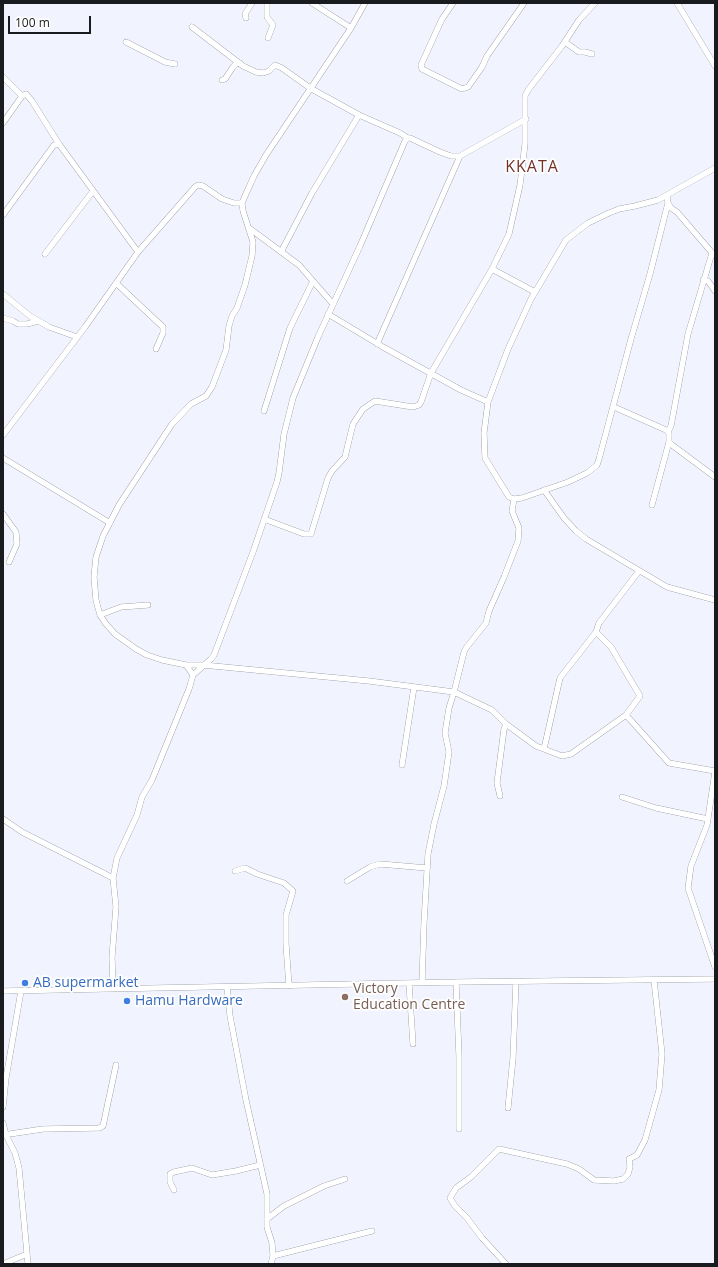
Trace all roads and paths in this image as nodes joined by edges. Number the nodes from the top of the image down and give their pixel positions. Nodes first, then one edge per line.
1 (252, 3) edge
2 (267, 3) edge
3 (312, 3) edge
4 (365, 3) edge
5 (453, 3) edge
6 (524, 3) edge
7 (594, 3) edge
8 (677, 3) edge
9 (246, 18) dead end
10 (192, 27) dead end
11 (351, 28) junction
12 (268, 38) dead end
13 (126, 42) dead end
14 (565, 42) junction
15 (592, 54) dead end
16 (240, 63) junction
17 (175, 64) dead end
18 (715, 65) edge
19 (3, 77) edge
20 (222, 80) dead end
21 (310, 88) junction
22 (22, 96) junction
23 (359, 115) junction
24 (526, 119) junction
25 (3, 122) edge
26 (408, 138) junction
27 (59, 144) junction
28 (460, 156) junction
29 (715, 168) edge
30 (94, 190) junction
31 (667, 196) junction
32 (668, 202) junction
33 (242, 204) junction
34 (3, 215) edge
35 (249, 228) junction
36 (138, 252) junction
37 (282, 252) junction
38 (45, 254) dead end
39 (714, 255) edge
40 (492, 269) junction
41 (703, 280) junction
42 (313, 281) junction
43 (116, 283) junction
44 (715, 291) edge
45 (535, 292) junction
46 (3, 294) edge
47 (333, 304) junction
48 (328, 314) junction
49 (3, 318) edge
50 (38, 321) junction
51 (77, 338) junction
52 (377, 344) junction
53 (156, 349) dead end
54 (431, 373) junction
55 (488, 402) junction
56 (614, 407) junction
57 (264, 411) dead end
58 (668, 432) junction
59 (3, 435) edge
60 (669, 442) junction
61 (3, 458) edge
62 (715, 477) edge
63 (544, 490) junction
64 (514, 499) junction
65 (652, 505) dead end
66 (3, 514) edge
67 (264, 519) junction
68 (110, 523) junction
69 (9, 562) dead end
70 (639, 571) junction
71 (715, 600) edge
72 (148, 605) dead end
73 (100, 614) junction
74 (596, 632) junction
75 (186, 665) junction
76 (203, 665) junction
77 (192, 675) junction
78 (414, 687) junction
79 (454, 692) junction
80 (626, 715) junction
81 (506, 724) junction
82 (544, 749) junction
83 (402, 765) dead end
84 (715, 772) edge
85 (500, 796) dead end
86 (622, 797) dead end
87 (3, 819) edge
88 (708, 819) junction
89 (427, 868) junction
90 (235, 871) dead end
91 (113, 878) junction
92 (347, 881) dead end
93 (715, 967) edge
94 (715, 979) edge
95 (654, 980) junction
96 (456, 982) junction
97 (516, 982) junction
98 (409, 983) junction
99 (422, 983) junction
100 (290, 986) junction
101 (227, 987) junction
102 (113, 988) junction
103 (3, 991) edge
104 (21, 991) junction
105 (413, 1044) dead end
106 (116, 1065) dead end
107 (5, 1073) edge
108 (3, 1107) edge
109 (508, 1108) dead end
110 (3, 1123) edge
111 (459, 1129) dead end
112 (4, 1135) edge
113 (260, 1165) junction
114 (345, 1179) dead end
115 (174, 1190) dead end
116 (267, 1219) junction
117 (372, 1231) dead end
118 (27, 1254) junction
119 (273, 1256) junction
120 (3, 1264) edge
121 (28, 1264) edge
122 (271, 1264) edge
123 (506, 1264) edge

1 - 9 street
2 - 12 street
3 - 11 street
4 - 11 street
5 - 6 street
7 - 14 street
8 - 18 street
10 - 16 street
11 - 21 street
13 - 17 street
14 - 15 street
14 - 24 street
16 - 20 street
16 - 21 street
19 - 22 street
21 - 23 street
21 - 33 street
22 - 25 street
22 - 27 street
23 - 26 street
23 - 37 street
24 - 28 street
24 - 40 street
26 - 28 street
26 - 47 street
27 - 30 street
27 - 34 street
28 - 52 street
29 - 31 street
30 - 36 street
30 - 38 street
31 - 32 street
31 - 45 street
32 - 39 street
32 - 56 street
33 - 35 street
33 - 36 street
35 - 37 street
35 - 68 street
36 - 43 street
37 - 42 street
39 - 41 street
40 - 45 street
40 - 54 street
41 - 44 street
41 - 58 street
42 - 47 street
42 - 57 street
43 - 51 street
43 - 53 street
45 - 55 street
46 - 50 street
47 - 48 street
48 - 52 street
48 - 67 street
49 - 50 street
50 - 51 street
51 - 59 street
52 - 54 street
54 - 55 street
54 - 67 street
55 - 64 street
56 - 58 street
56 - 63 street
58 - 60 street
60 - 62 street
60 - 65 street
61 - 68 street
63 - 64 street
63 - 70 street
64 - 79 street
66 - 69 street
67 - 76 street
68 - 73 street
70 - 71 street
70 - 74 street
72 - 73 street
73 - 75 street
74 - 80 street
74 - 82 street
75 - 76 street
75 - 77 street
76 - 77 street
76 - 78 street
77 - 91 street
78 - 79 street
78 - 83 street
79 - 81 street
79 - 89 street
80 - 82 street
80 - 84 street
81 - 82 street
81 - 85 street
84 - 88 street
86 - 88 street
87 - 91 street
88 - 93 street
89 - 92 street
89 - 99 street
90 - 100 street
91 - 102 street
94 - 95 street
95 - 97 street
95 - 123 street
96 - 97 street
96 - 99 street
96 - 111 street
97 - 109 street
98 - 99 street
98 - 100 street
98 - 105 street
100 - 101 street
101 - 102 street
101 - 113 street
102 - 104 street
103 - 104 street
104 - 107 street
106 - 112 street
107 - 108 street
110 - 112 street
112 - 118 street
113 - 115 street
113 - 116 street
114 - 116 street
116 - 119 street
117 - 119 street
118 - 120 street
118 - 121 street
119 - 122 street

